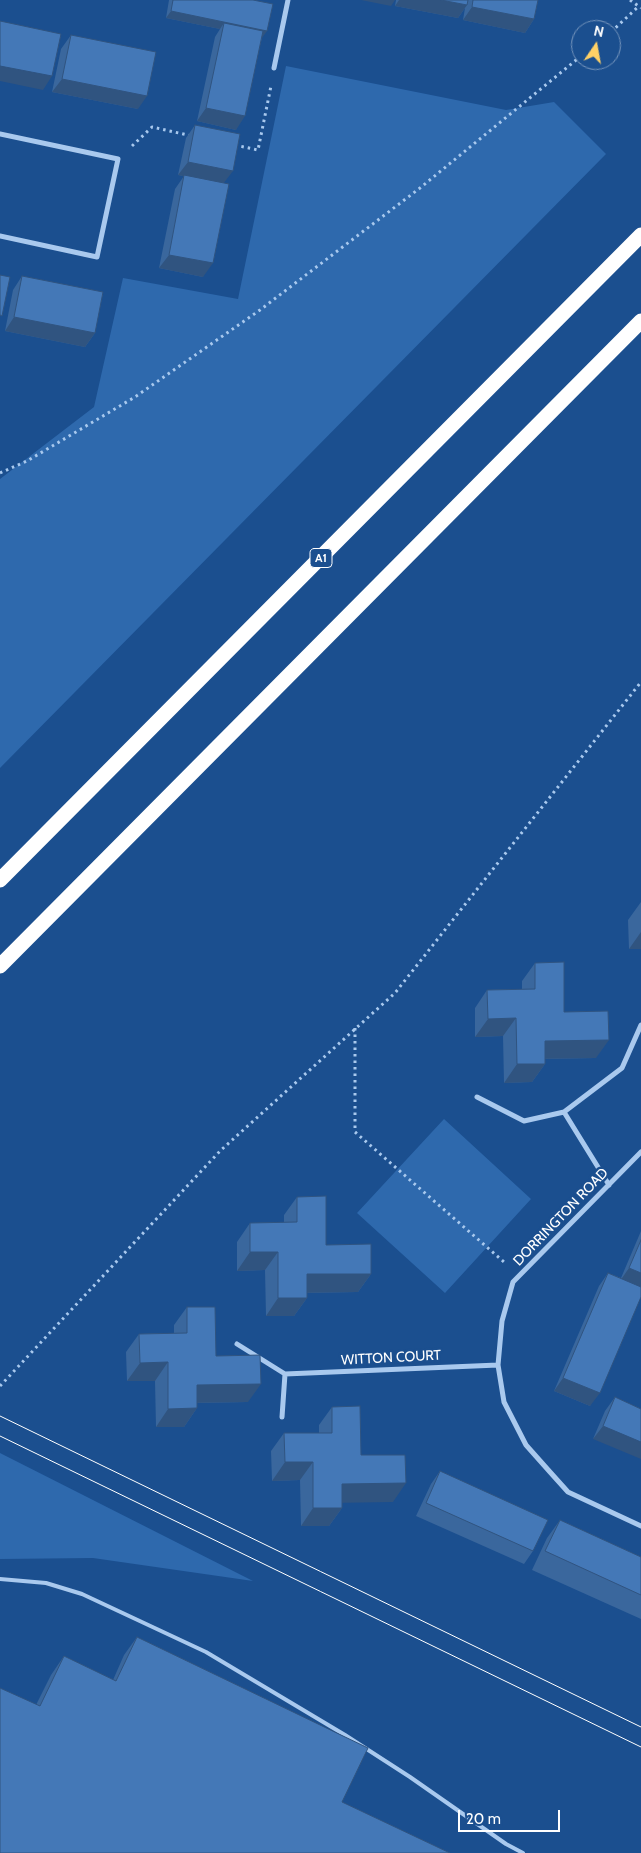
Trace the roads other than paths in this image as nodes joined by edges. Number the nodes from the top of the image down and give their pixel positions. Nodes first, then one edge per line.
1 (288, 0) edge
2 (274, 68) road end
3 (0, 134) edge
4 (641, 235) edge
5 (0, 236) edge
6 (641, 321) edge
7 (0, 880) edge
8 (0, 966) edge
9 (641, 1025) edge
10 (477, 1097) dead end
11 (564, 1112) junction
12 (641, 1152) edge
13 (609, 1184) junction
14 (237, 1344) dead end
15 (498, 1364) junction
16 (286, 1374) junction
17 (282, 1416) dead end
18 (641, 1526) edge
19 (0, 1579) edge
20 (523, 1853) edge

1 - 2 street
3 - 5 street
4 - 7 highway, A1
6 - 8 highway
9 - 11 street
10 - 11 street
11 - 13 street
12 - 13 street, DORRINGTON ROAD
13 - 15 street, DORRINGTON ROAD
14 - 16 street
15 - 16 street, WITTON COURT
15 - 18 street, DORRINGTON ROAD
16 - 17 street
19 - 20 lane

